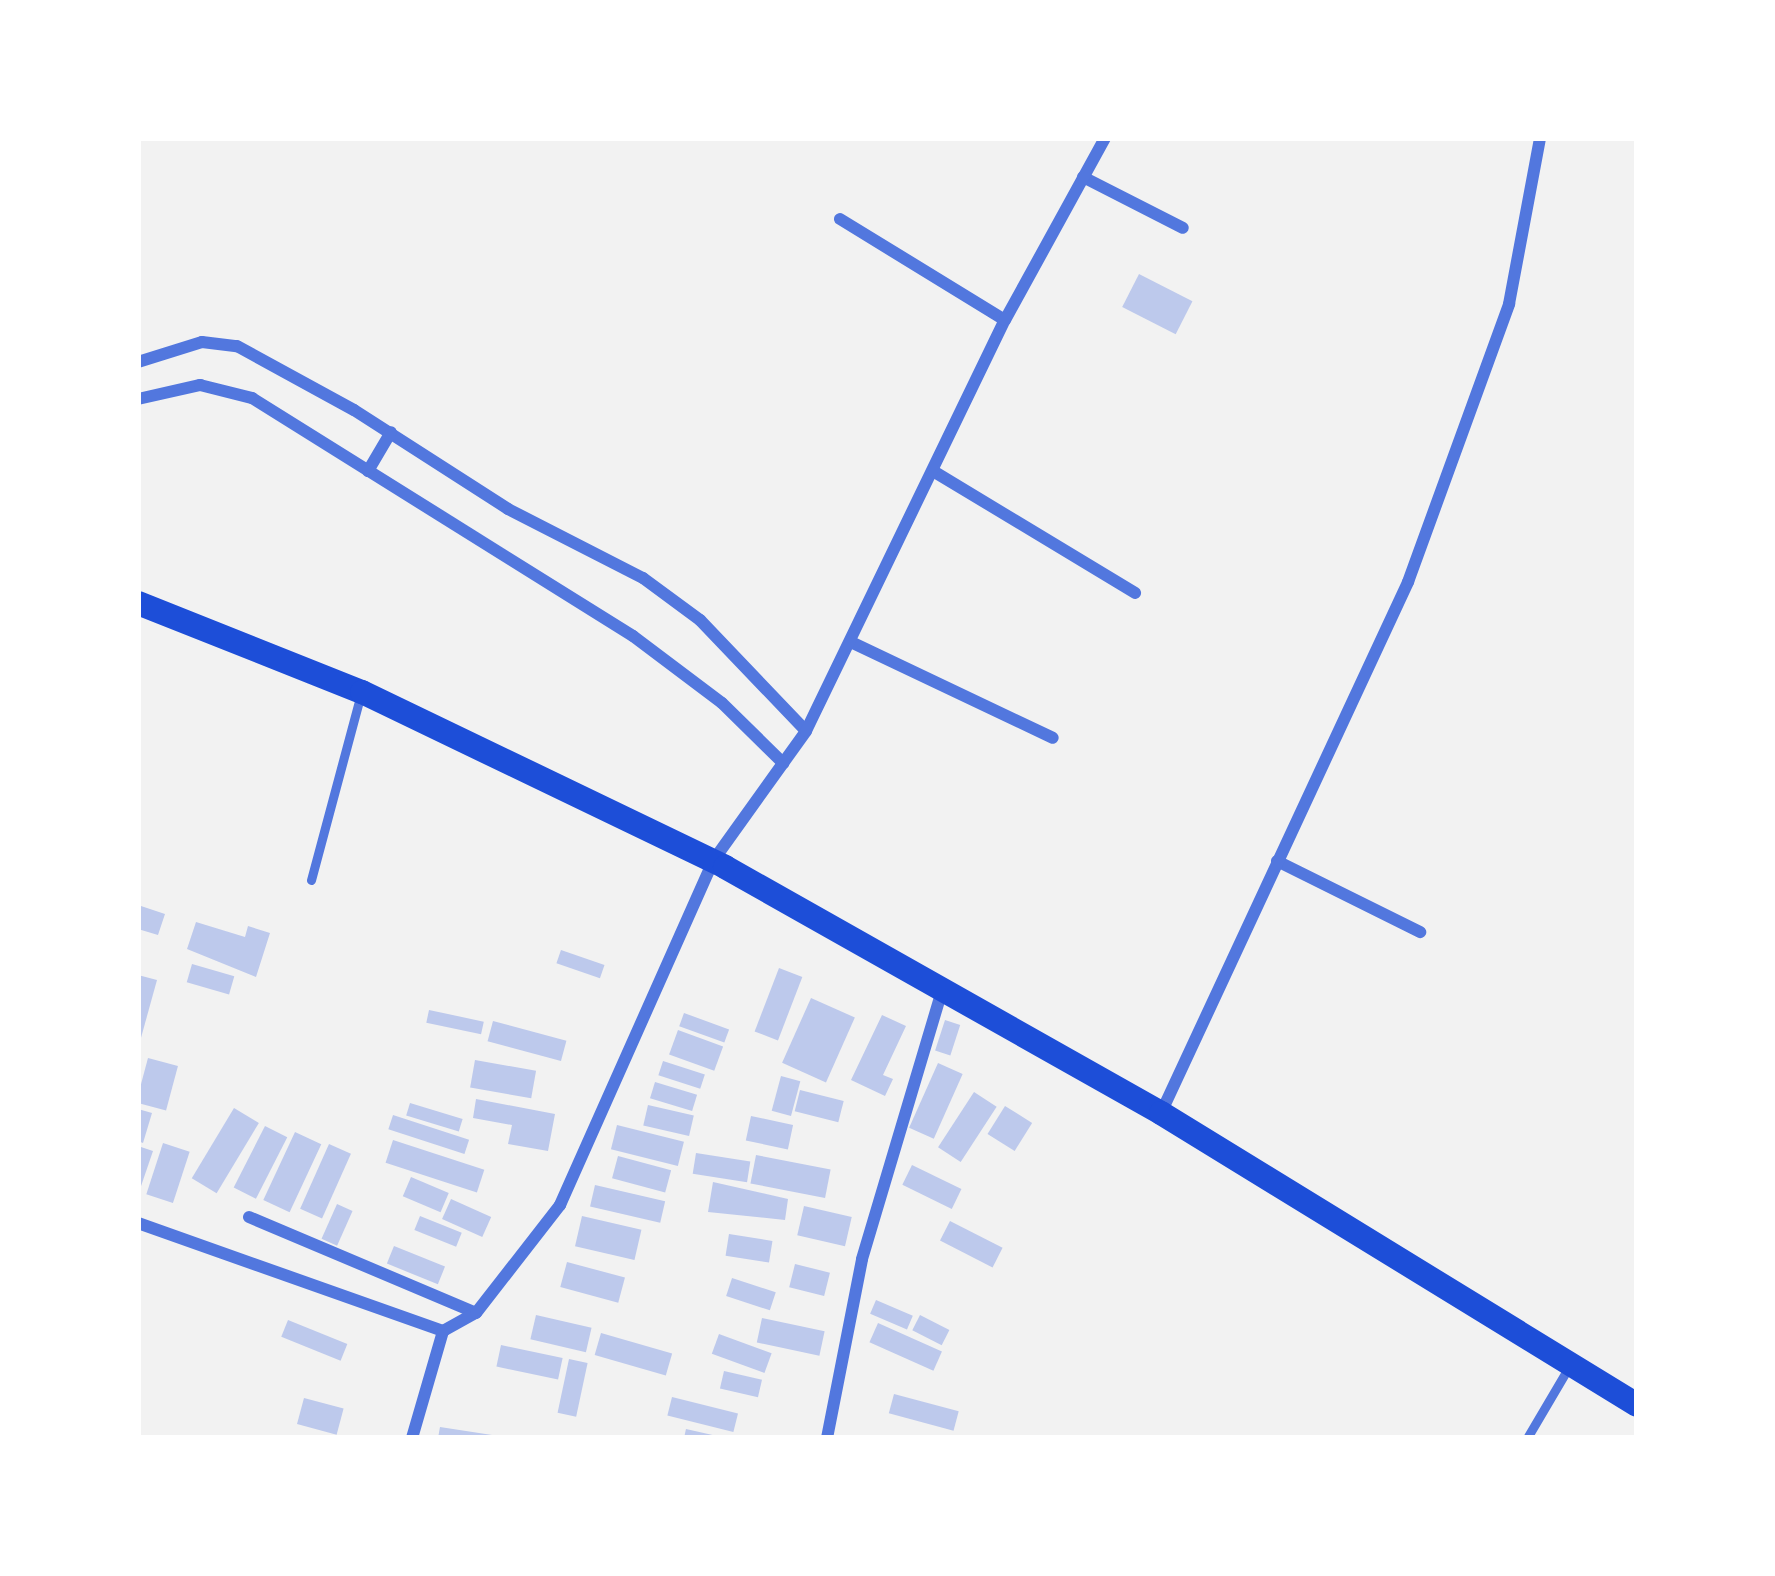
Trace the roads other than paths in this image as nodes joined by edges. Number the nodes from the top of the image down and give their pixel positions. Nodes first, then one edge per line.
1 (1105, 138) edge
2 (1540, 138) edge
3 (1083, 177) junction
4 (839, 219) dead end
5 (1183, 227) dead end
6 (1005, 320) junction
7 (138, 362) edge
8 (138, 399) edge
9 (388, 437) junction
10 (371, 468) junction
11 (933, 471) junction
12 (1135, 593) dead end
13 (138, 603) edge
14 (853, 643) junction
15 (362, 692) junction
16 (804, 734) junction
17 (1052, 738) dead end
18 (786, 760) junction
19 (712, 861) junction
20 (1277, 861) junction
21 (311, 880) dead end
22 (1420, 932) dead end
23 (941, 994) junction
24 (1161, 1113) junction
25 (250, 1217) dead end
26 (138, 1223) edge
27 (476, 1313) junction
28 (443, 1331) junction
29 (1570, 1365) junction
30 (1637, 1405) edge
31 (412, 1438) edge
32 (827, 1438) edge
33 (1527, 1438) edge

1 - 3 street
2 - 20 street
3 - 5 street
3 - 6 street
4 - 6 street
6 - 11 street
7 - 9 street
8 - 10 street
9 - 10 street
9 - 16 street
10 - 18 street
11 - 12 street
11 - 14 street
13 - 15 main road
14 - 16 street
14 - 17 street
15 - 19 main road
15 - 21 lane
16 - 18 street
18 - 19 street
19 - 23 main road
19 - 27 street
20 - 22 street
20 - 24 street
23 - 24 main road
23 - 32 street
24 - 29 main road
25 - 27 street
26 - 28 street
27 - 28 street
28 - 31 street
29 - 30 main road
29 - 33 lane

